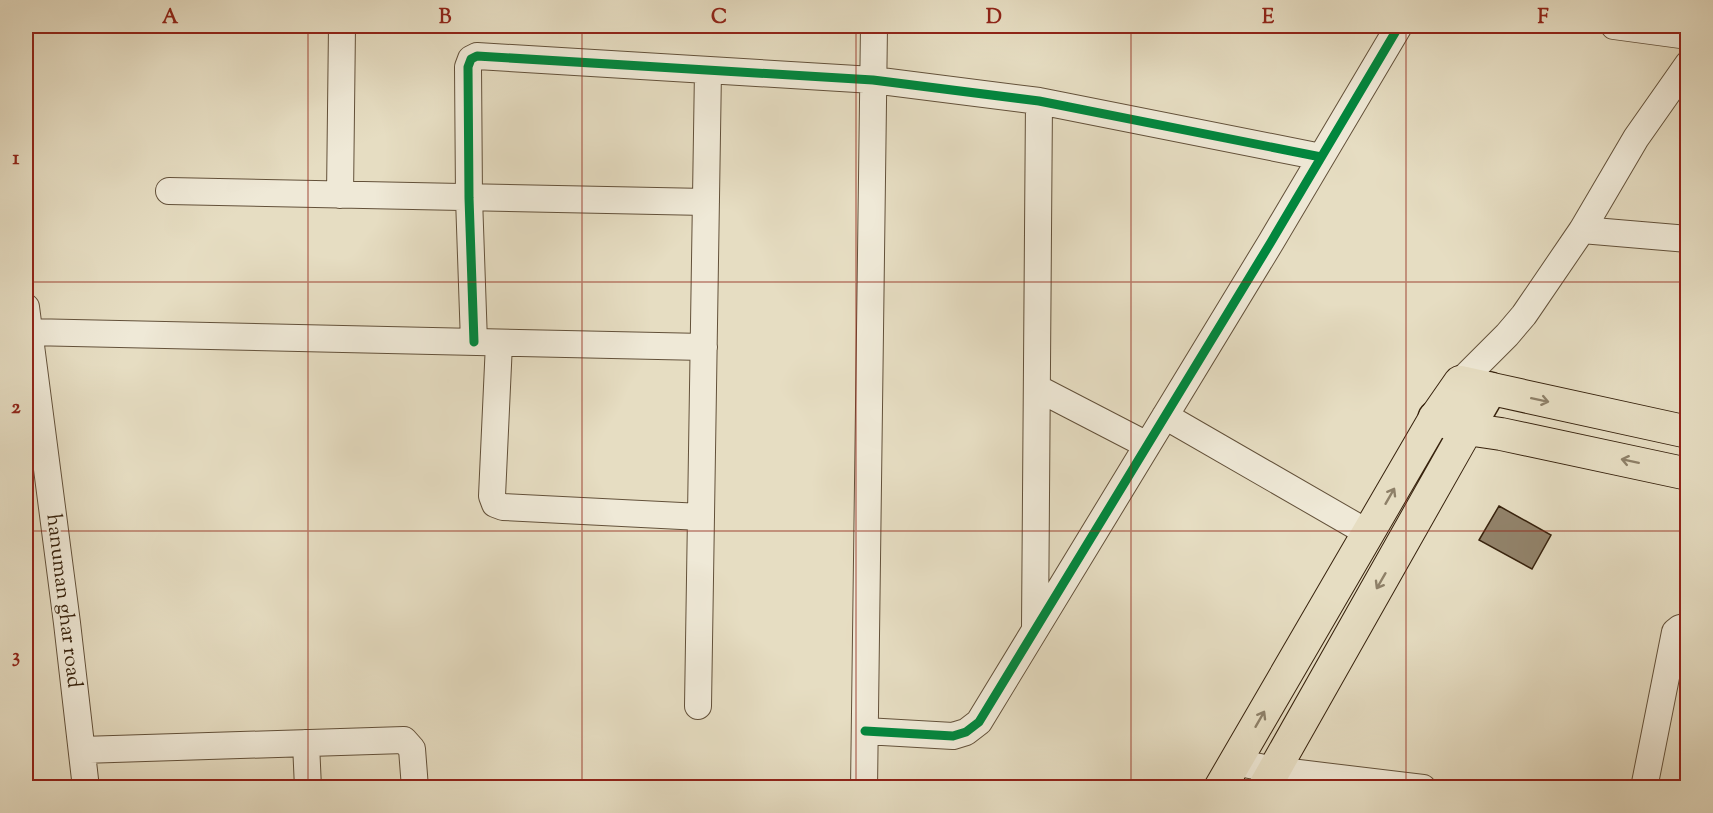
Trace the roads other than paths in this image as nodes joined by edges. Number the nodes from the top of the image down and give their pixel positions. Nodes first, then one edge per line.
1 (342, 26) edge
2 (874, 26) edge
3 (1399, 26) edge
4 (1614, 26) edge
5 (1688, 36) edge
6 (1688, 64) edge
7 (708, 70) junction
8 (873, 80) junction
9 (1039, 100) junction
10 (1321, 157) junction
11 (169, 191) dead end
12 (340, 195) junction
13 (469, 198) junction
14 (706, 202) junction
15 (1582, 230) junction
16 (1688, 239) edge
17 (26, 307) edge
18 (28, 332) junction
19 (486, 343) junction
20 (704, 348) junction
21 (1475, 386) junction
22 (1037, 388) junction
23 (1165, 416) junction
24 (1435, 418) junction
25 (1467, 429) junction
26 (1688, 432) edge
27 (1147, 445) junction
28 (1688, 474) edge
29 (701, 517) junction
30 (1368, 533) junction
31 (1688, 626) edge
32 (1035, 630) junction
33 (698, 706) dead end
34 (865, 731) junction
35 (306, 743) junction
36 (82, 750) junction
37 (1227, 775) edge
38 (1269, 779) edge
39 (86, 788) edge
40 (309, 788) edge
41 (414, 788) edge
42 (864, 788) edge
43 (1423, 788) edge
44 (1644, 788) edge

1 - 12 street
2 - 8 street
3 - 10 street
4 - 5 street
6 - 15 street
7 - 8 street
7 - 13 street
7 - 14 street
8 - 9 street
8 - 34 street
9 - 10 street
9 - 22 street
10 - 23 street
11 - 12 street
12 - 13 street
13 - 14 street
13 - 19 street
14 - 20 street
15 - 16 street
15 - 21 street
17 - 18 street, hanuman ghar road
18 - 19 street
18 - 36 street, hanuman ghar road
19 - 20 street
19 - 29 street
20 - 29 street
21 - 24 main road
21 - 25 highway
21 -> 26 main road
22 - 27 street
22 - 32 street
23 - 27 street
23 - 30 street
24 - 25 highway
30 -> 24 main road
28 -> 25 main road
25 -> 38 main road
27 - 32 street
29 - 33 street
37 -> 30 main road
31 - 44 street
32 - 34 street
34 - 42 street
35 - 36 street
35 - 40 street
35 - 41 street
36 - 39 street, hanuman ghar road
37 - 38 street
38 - 43 street

